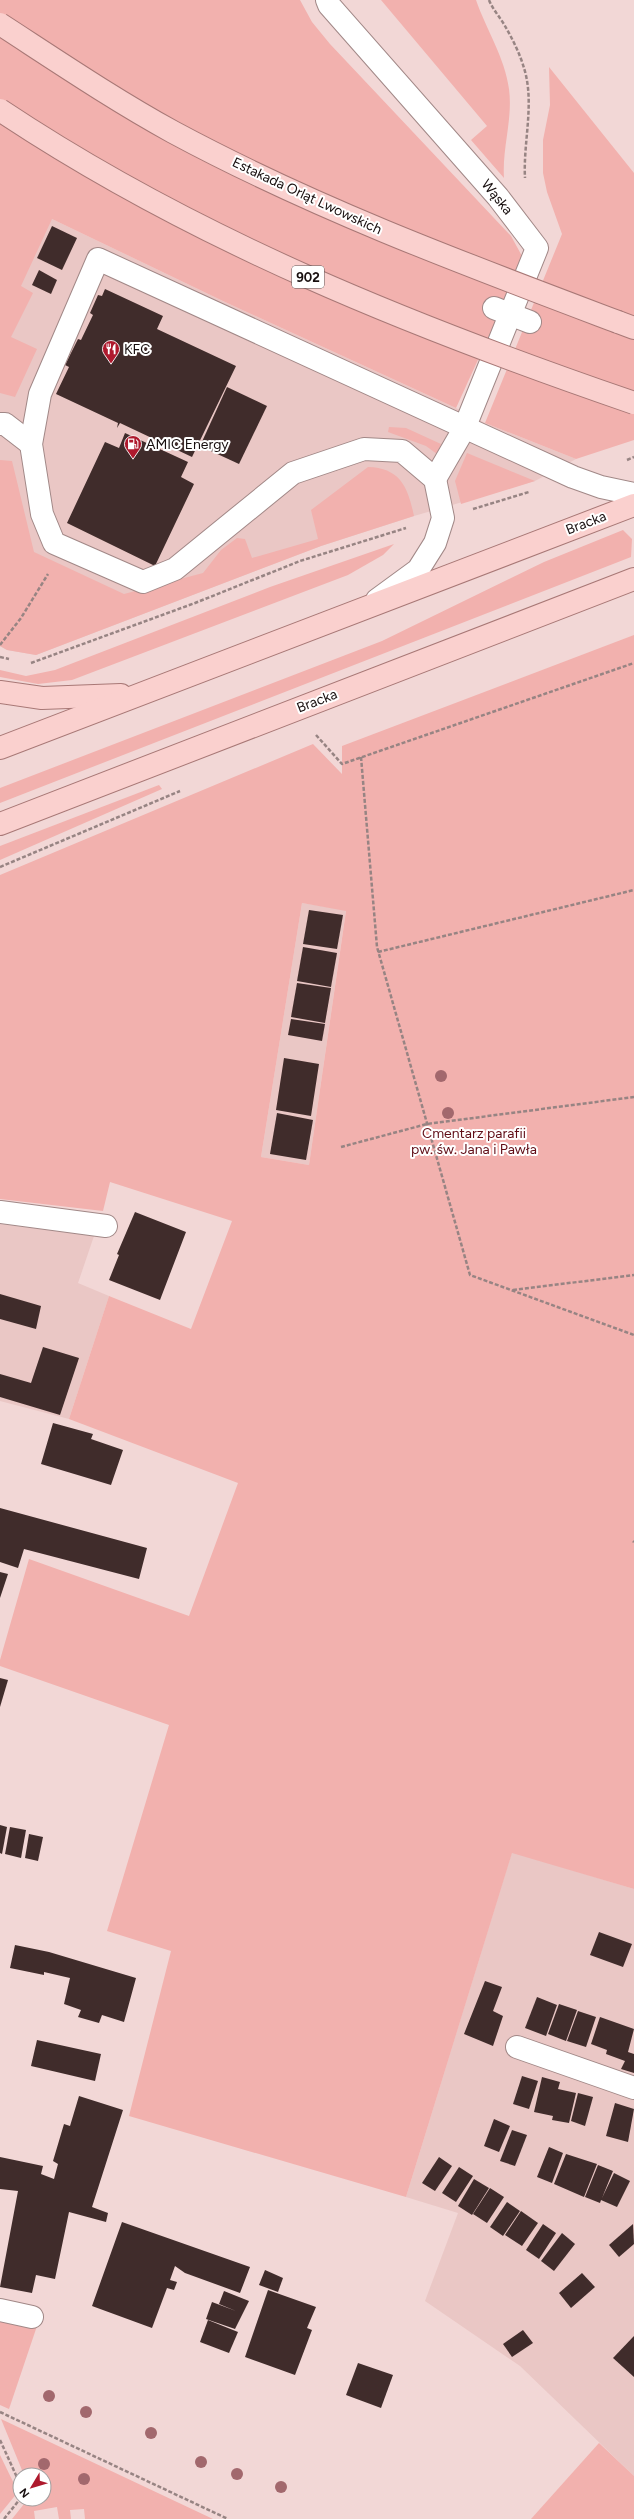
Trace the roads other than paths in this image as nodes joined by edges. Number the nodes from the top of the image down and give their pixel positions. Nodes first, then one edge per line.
1 (327, 0) edge
2 (0, 24) edge
3 (0, 110) edge
4 (634, 328) edge
5 (634, 403) edge
6 (0, 424) edge
7 (464, 429) junction
8 (31, 444) junction
9 (435, 479) junction
10 (634, 494) edge
11 (634, 505) edge
12 (634, 579) edge
13 (369, 605) junction
14 (0, 692) edge
15 (140, 694) junction
16 (0, 748) edge
17 (0, 824) edge
18 (0, 1212) edge
19 (106, 1226) dead end
20 (518, 2047) dead end
21 (634, 2088) edge
22 (0, 2310) edge
23 (32, 2317) dead end

1 - 7 lane, Wąska
2 - 4 main road, Estakada Orląt Lwowskich, bridge
3 - 5 main road, 902, bridge
6 - 8 lane
7 - 8 lane
7 - 9 lane, Wąska
7 - 10 lane
8 - 9 lane
9 - 13 lane
11 - 13 main road, Bracka
12 - 17 main road, Bracka
13 - 15 main road, Bracka
14 - 15 main road
15 - 16 main road, Bracka
18 - 19 lane
20 - 21 lane
22 - 23 lane

